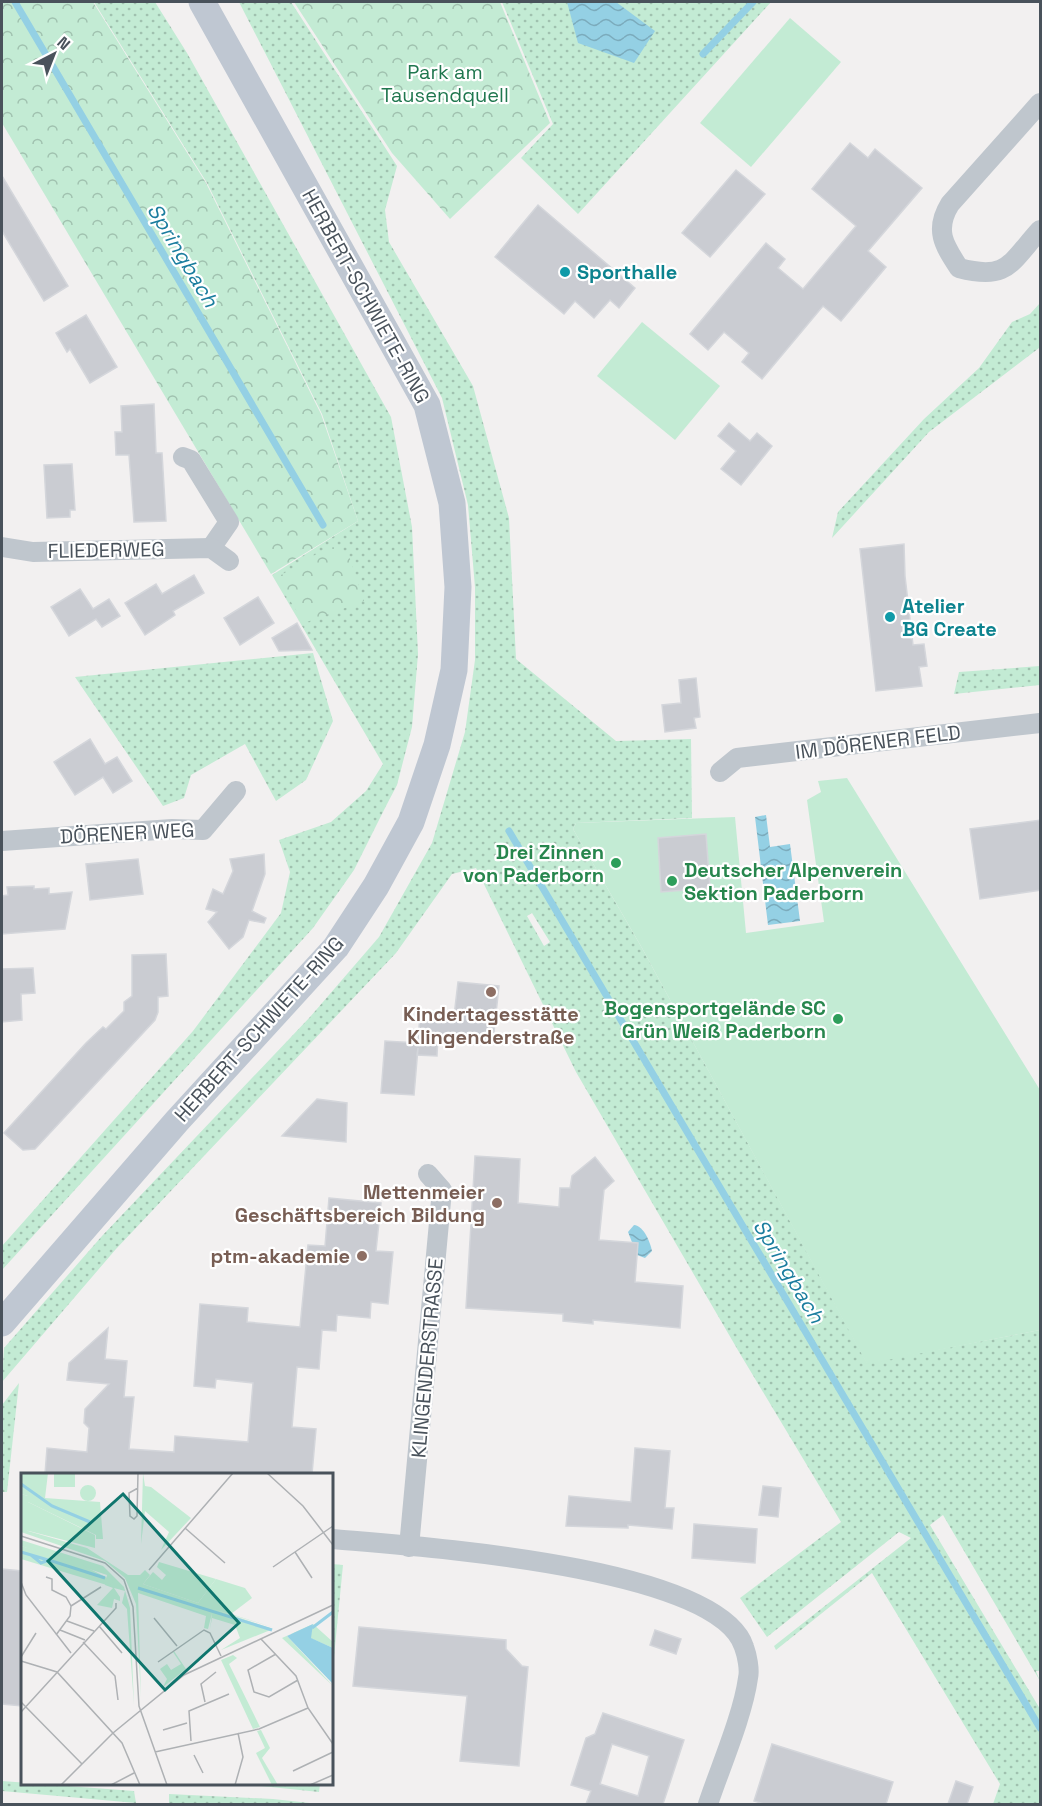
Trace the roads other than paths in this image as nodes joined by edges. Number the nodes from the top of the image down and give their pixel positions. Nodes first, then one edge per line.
1 (202, 2) edge
2 (1041, 103) edge
3 (1041, 230) edge
4 (183, 457) dead end
5 (2, 547) edge
6 (211, 548) junction
7 (230, 561) dead end
8 (1041, 723) edge
9 (720, 772) dead end
10 (236, 791) dead end
11 (2, 841) edge
12 (429, 1174) dead end
13 (2, 1323) edge
14 (333, 1539) edge
15 (410, 1547) junction
16 (708, 1804) edge

1 - 13 main road, HERBERT-SCHWIETE-RING
2 - 3 street
4 - 6 street
5 - 6 street, FLIEDERWEG
6 - 7 street
8 - 9 street, IM DÖRENER FELD
10 - 11 street, DÖRENER WEG
12 - 15 street, KLINGENDERSTRASSE
14 - 15 street
15 - 16 street

